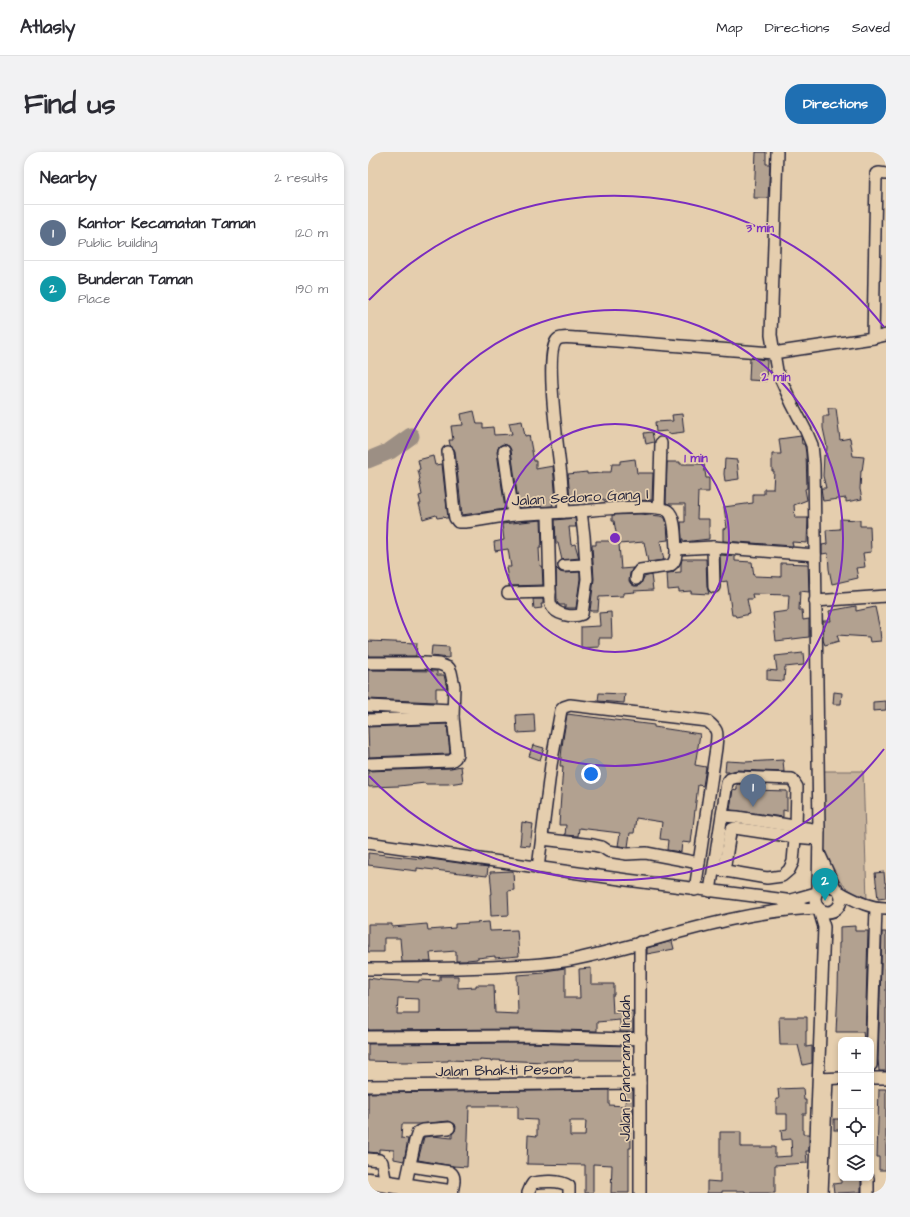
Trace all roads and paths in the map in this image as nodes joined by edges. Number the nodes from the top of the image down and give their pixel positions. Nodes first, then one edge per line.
1 (777, 152) edge
2 (886, 174) edge
3 (886, 335) edge
4 (873, 338) junction
5 (773, 353) junction
6 (661, 443) dead end
7 (504, 451) dead end
8 (448, 452) dead end
9 (659, 508) junction
10 (581, 511) junction
11 (564, 512) junction
12 (548, 514) junction
13 (513, 515) junction
14 (713, 547) junction
15 (676, 549) junction
16 (815, 555) junction
17 (586, 565) junction
18 (564, 566) dead end
19 (636, 579) dead end
20 (714, 587) dead end
21 (550, 592) junction
22 (508, 593) dead end
23 (886, 596) edge
24 (815, 601) junction
25 (368, 663) edge
26 (368, 706) edge
27 (453, 714) junction
28 (368, 720) edge
29 (368, 764) edge
30 (722, 816) junction
31 (795, 832) junction
32 (818, 835) junction
33 (542, 839) junction
34 (368, 843) edge
35 (818, 851) junction
36 (699, 863) junction
37 (538, 868) junction
38 (719, 870) junction
39 (695, 890) junction
40 (837, 890) junction
41 (710, 891) junction
42 (817, 892) junction
43 (786, 900) junction
44 (805, 908) junction
45 (877, 908) edge
46 (819, 909) junction
47 (837, 909) junction
48 (767, 913) junction
49 (640, 942) junction
50 (823, 951) junction
51 (368, 969) edge
52 (368, 1037) edge
53 (872, 1037) edge
54 (641, 1038) junction
55 (838, 1078) edge
56 (874, 1078) edge
57 (886, 1078) edge
58 (822, 1079) junction
59 (640, 1083) junction
60 (368, 1086) edge
61 (449, 1128) dead end
62 (368, 1158) edge
63 (410, 1166) junction
64 (368, 1181) edge
65 (868, 1181) edge
66 (386, 1184) junction
67 (404, 1190) edge
68 (446, 1193) edge
69 (528, 1193) edge
70 (569, 1193) edge
71 (640, 1193) edge
72 (814, 1193) edge
73 (822, 1193) edge
74 (868, 1193) edge

1 - 5 street
2 - 4 street
3 - 4 street
4 - 5 street
5 - 11 street
5 - 16 street
6 - 9 street
7 - 13 street
8 - 13 street, Jalan Sedoro Gang I
9 - 10 street, Jalan Sedoro Gang I
9 - 15 street, Jalan Sedoro Gang I
10 - 11 street, Jalan Sedoro Gang I
10 - 17 street
11 - 12 street, Jalan Sedoro Gang I
12 - 13 street, Jalan Sedoro Gang I
12 - 21 street
14 - 15 street
14 - 16 street
14 - 20 street
15 - 19 street
16 - 24 street
17 - 18 street
17 - 21 street
21 - 22 street
23 - 24 street
24 - 32 street
25 - 27 street
26 - 27 street
27 - 28 street
27 - 29 street
30 - 31 street
30 - 31 street
30 - 38 street
31 - 32 street
31 - 38 street
31 - 38 street
32 - 35 street
33 - 36 street
33 - 36 street
33 - 37 street
34 - 37 street
35 - 40 street
35 - 42 street
36 - 39 street
37 - 39 street
38 - 41 street
39 - 41 street
40 - 42 street
40 - 45 street
40 - 47 street
41 - 43 street
42 - 43 street
42 - 46 street
43 - 44 street
43 - 48 street
44 - 46 street
44 - 48 street
45 - 47 street
45 - 53 street
46 - 47 street
46 - 50 street
47 - 50 street
48 - 49 street
49 - 51 street
49 - 54 street, Jalan Panorama Indah
50 - 58 street
52 - 54 street
54 - 59 street, Jalan Panorama Indah
55 - 58 street
56 - 57 street
58 - 72 street
58 - 73 street
59 - 60 street, Jalan Bhakti Pesona
59 - 71 street, Jalan Panorama Indah
61 - 63 street
62 - 66 street
63 - 67 street
63 - 68 street
64 - 66 highway
65 - 74 street
66 - 67 highway
67 - 68 highway
69 - 70 street

